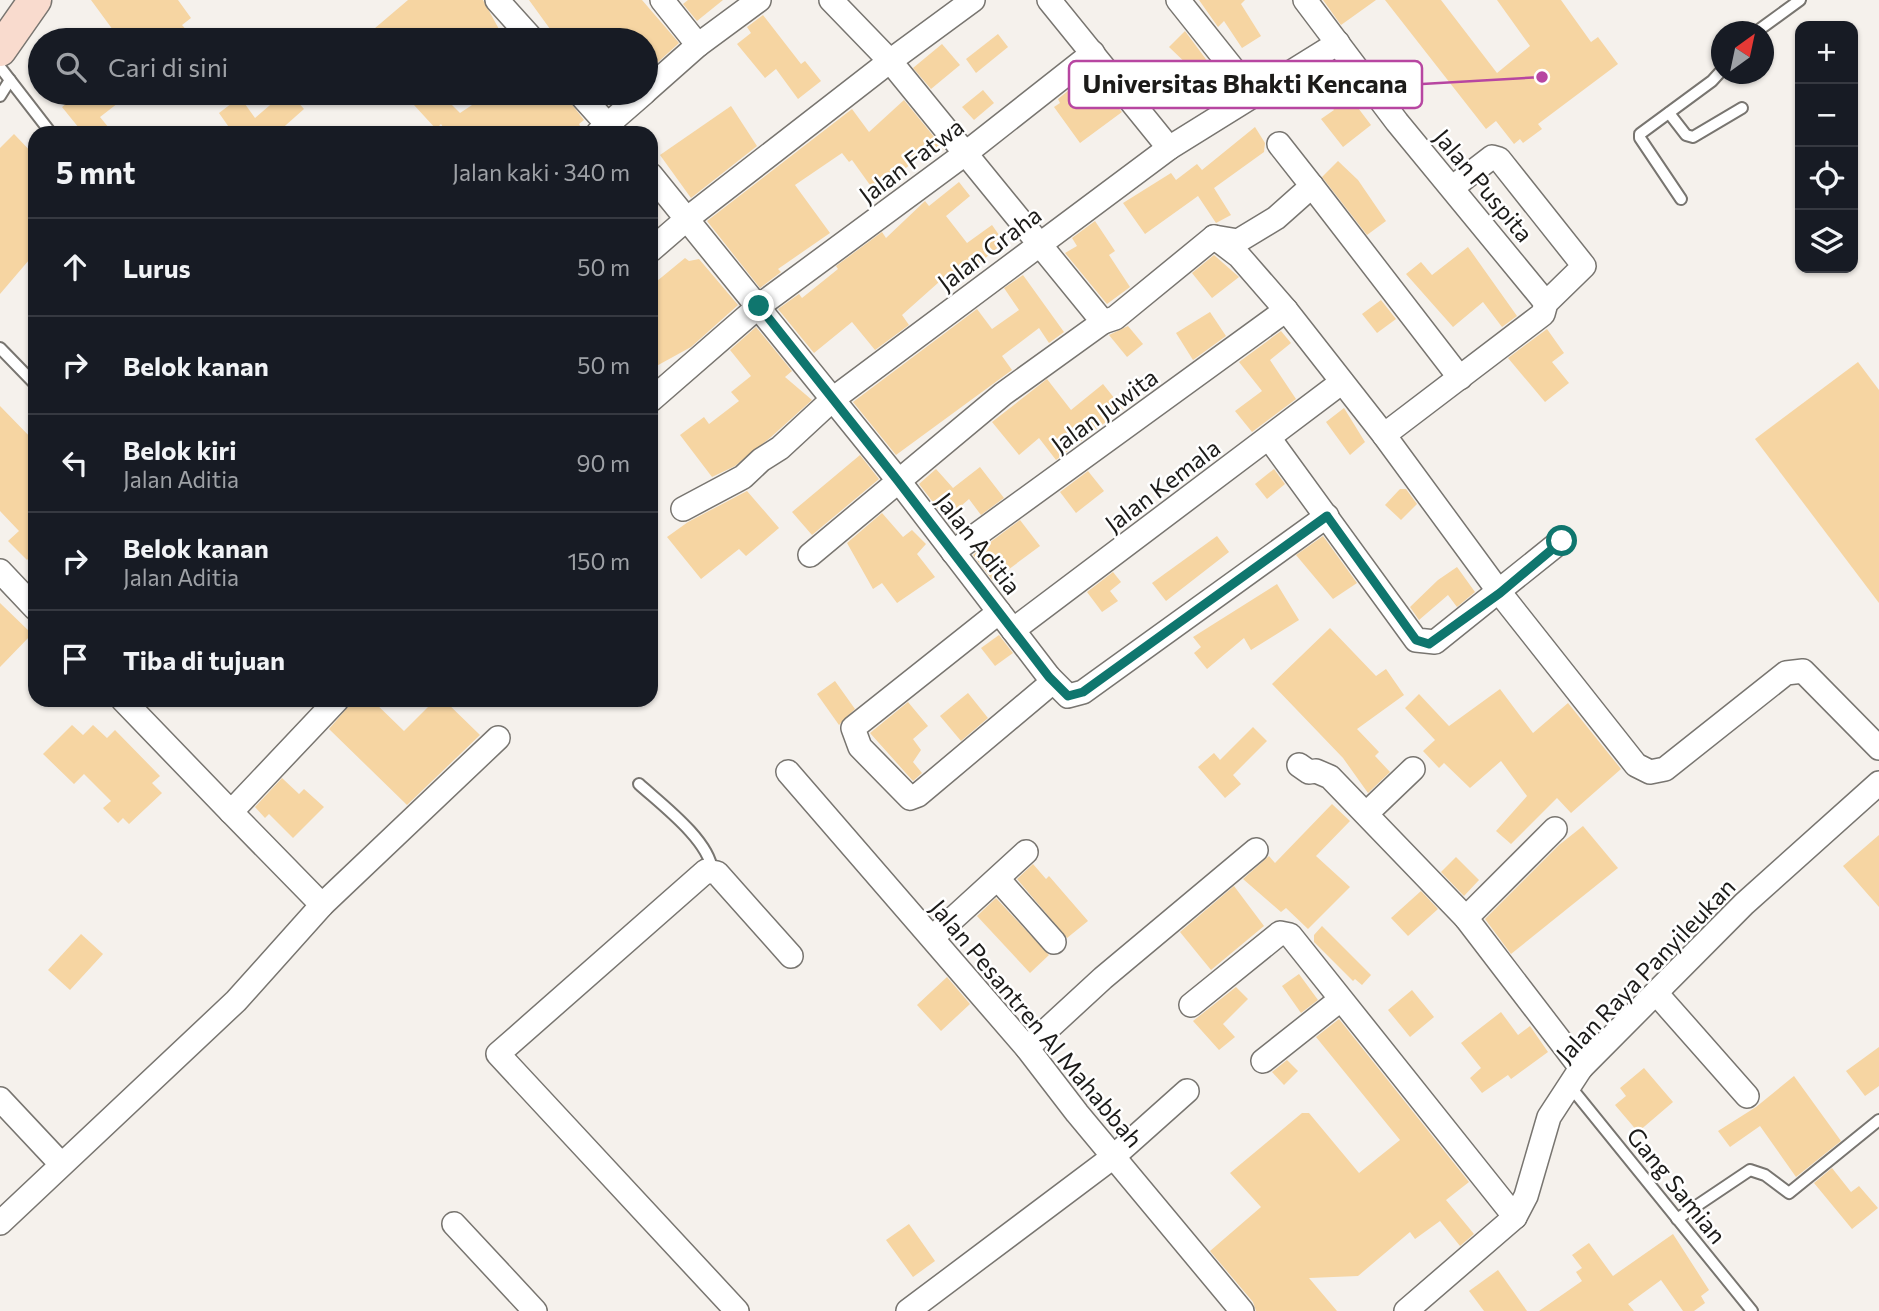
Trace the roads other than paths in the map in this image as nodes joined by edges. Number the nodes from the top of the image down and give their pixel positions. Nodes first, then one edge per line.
1 (35, 0) edge
2 (497, 0) edge
3 (662, 0) edge
4 (759, 0) edge
5 (831, 0) edge
6 (973, 0) edge
7 (1049, 0) edge
8 (1178, 0) edge
9 (1305, 0) edge
10 (1800, 0) edge
11 (1771, 21) edge
12 (522, 28) edge
13 (1338, 43) junction
14 (698, 45) junction
15 (0, 50) edge
16 (1093, 53) junction
17 (891, 61) junction
18 (0, 67) edge
19 (10, 80) junction
20 (658, 80) edge
21 (1711, 82) edge
22 (1253, 94) junction
23 (0, 96) edge
24 (28, 103) edge
25 (29, 105) edge
26 (588, 105) edge
27 (632, 105) edge
28 (1742, 108) dead end
29 (1669, 113) junction
30 (46, 126) edge
31 (604, 126) edge
32 (611, 126) edge
33 (1279, 144) dead end
34 (1169, 148) junction
35 (966, 153) junction
36 (658, 183) edge
37 (1312, 186) junction
38 (1453, 187) junction
39 (1682, 199) dead end
40 (688, 218) junction
41 (1214, 237) junction
42 (1039, 243) junction
43 (658, 244) edge
44 (1546, 303) junction
45 (759, 306) junction
46 (1286, 310) junction
47 (1103, 322) junction
48 (0, 348) edge
49 (28, 377) edge
50 (1460, 378) junction
51 (1342, 382) junction
52 (658, 394) edge
53 (833, 399) junction
54 (1384, 435) junction
55 (1269, 439) junction
56 (898, 481) junction
57 (684, 509) dead end
58 (1327, 516) junction
59 (1562, 541) dead end
60 (953, 552) junction
61 (810, 555) dead end
62 (0, 571) edge
63 (1500, 593) junction
64 (28, 601) edge
65 (999, 611) junction
66 (1013, 630) junction
67 (1049, 677) junction
68 (131, 707) edge
69 (330, 707) edge
70 (498, 738) dead end
71 (1879, 748) edge
72 (1299, 765) dead end
73 (1412, 769) dead end
74 (788, 772) dead end
75 (1879, 783) edge
76 (639, 784) dead end
77 (231, 812) junction
78 (1367, 813) junction
79 (1555, 829) dead end
80 (1256, 850) dead end
81 (1026, 852) dead end
82 (712, 870) junction
83 (998, 878) junction
84 (322, 905) junction
85 (1466, 918) junction
86 (933, 937) junction
87 (1054, 942) dead end
88 (791, 956) dead end
89 (1656, 993) junction
90 (1340, 1000) junction
91 (1191, 1005) dead end
92 (1027, 1048) junction
93 (1263, 1061) dead end
94 (1575, 1077) junction
95 (1187, 1091) dead end
96 (1747, 1096) dead end
97 (0, 1099) edge
98 (1879, 1120) edge
99 (1113, 1157) junction
100 (61, 1164) junction
101 (1515, 1217) junction
102 (1677, 1219) junction
103 (0, 1223) edge
104 (454, 1224) dead end
105 (536, 1311) edge
106 (737, 1311) edge
107 (908, 1311) edge
108 (1242, 1311) edge
109 (1406, 1311) edge
110 (1752, 1311) edge

1 - 15 main road
2 - 12 street
3 - 14 street
4 - 14 street
5 - 17 street
6 - 17 street
7 - 16 street
8 - 22 street
9 - 13 street, Jalan Puspita
10 - 11 lane
13 - 22 street, Jalan Graha
13 - 38 street, Jalan Puspita
14 - 20 street
16 - 34 street
16 - 35 street, Jalan Fatwa
17 - 35 street
17 - 40 street
18 - 19 lane
19 - 23 lane
19 - 24 lane
21 - 29 lane
22 - 34 street, Jalan Graha
25 - 30 lane
26 - 31 street
27 - 32 street
28 - 29 lane
29 - 39 lane
33 - 37 street
34 - 42 street, Jalan Graha
35 - 42 street
35 - 45 street, Jalan Fatwa
36 - 40 street, Jalan Aditia
37 - 41 street
37 - 50 street
38 - 44 street, Jalan Puspita
38 - 44 street
40 - 43 street
40 - 45 street, Jalan Aditia
41 - 46 street
41 - 47 street
42 - 47 street
42 - 53 street, Jalan Graha
44 - 50 street
45 - 52 street, Jalan Fatwa
45 - 53 street, Jalan Aditia
46 - 51 street
46 - 60 street, Jalan Juwita
47 - 56 street
48 - 49 lane
50 - 54 street
51 - 54 street
51 - 55 street, Jalan Kemala
53 - 56 street, Jalan Aditia
53 - 57 street, Jalan Graha
54 - 63 street
55 - 58 street
55 - 66 street, Jalan Kemala
56 - 60 street, Jalan Aditia
56 - 61 street
58 - 63 street
58 - 67 street, Jalan Aditia
59 - 63 street
60 - 65 street, Jalan Aditia
62 - 64 street
63 - 71 street
65 - 66 street, Jalan Aditia
65 - 67 street
66 - 67 street, Jalan Aditia
68 - 77 street
69 - 77 street
70 - 84 street
72 - 78 street
73 - 78 street
74 - 86 street, Jalan Pesantren Al Mahabbah
75 - 89 street, Jalan Raya Panyileukan
76 - 82 lane
77 - 84 street
78 - 85 street
79 - 85 street
80 - 92 street
81 - 83 street
82 - 88 street
82 - 106 street
83 - 86 street
83 - 87 street
84 - 100 street
85 - 94 street
86 - 92 street, Jalan Pesantren Al Mahabbah
89 - 94 street, Jalan Raya Panyileukan
89 - 96 street
90 - 91 street
90 - 93 street
90 - 101 street
92 - 99 street, Jalan Pesantren Al Mahabbah
94 - 101 street, Jalan Raya Panyileukan
94 - 102 lane, Gang Samian
95 - 99 street
97 - 100 street
98 - 102 lane
99 - 107 street
99 - 108 street, Jalan Pesantren Al Mahabbah
100 - 103 street
101 - 109 street, Jalan Raya Panyileukan
102 - 110 lane, Gang Samian
104 - 105 street

